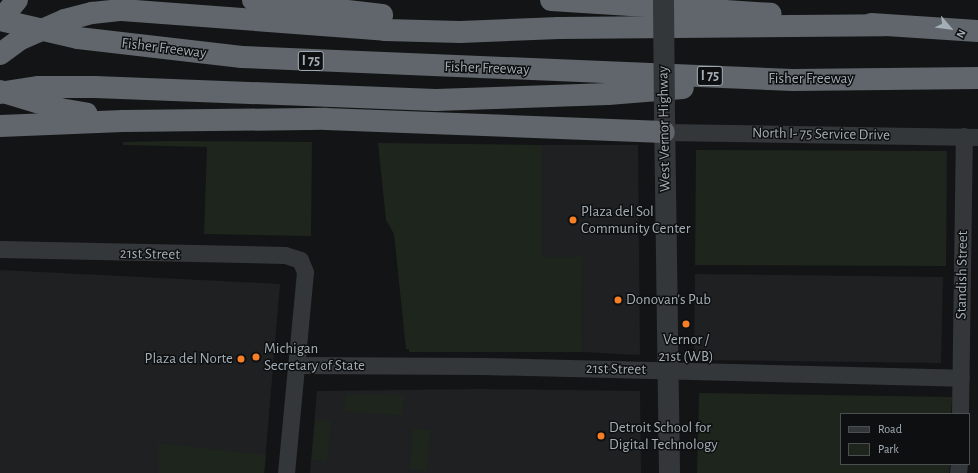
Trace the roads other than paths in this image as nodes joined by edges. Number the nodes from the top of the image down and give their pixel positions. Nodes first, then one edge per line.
1 (16, 0) edge
2 (253, 0) edge
3 (551, 0) edge
4 (663, 0) edge
5 (0, 12) edge
6 (0, 20) edge
7 (885, 25) junction
8 (559, 28) junction
9 (978, 31) edge
10 (0, 54) edge
11 (978, 78) edge
12 (793, 80) junction
13 (0, 92) edge
14 (124, 121) junction
15 (664, 122) junction
16 (0, 126) edge
17 (971, 137) edge
18 (0, 249) edge
19 (295, 365) junction
20 (667, 371) junction
21 (961, 378) junction
22 (960, 413) edge
23 (286, 473) edge
24 (669, 473) edge

1 - 5 highway
1 - 6 highway
2 - 8 highway
3 - 7 highway
4 - 15 street, West Vernor Highway, bridge
6 - 12 highway, Fisher Freeway / I 75
7 - 8 highway
7 - 9 highway
8 - 10 highway, bridge
11 - 12 highway, Fisher Freeway / I 75
12 - 13 highway, bridge
13 - 14 highway
14 - 15 highway
14 - 16 highway
15 - 17 street, North I- 75 Service Drive
15 - 20 street, West Vernor Highway
17 - 21 street, Standish Street
18 - 19 street, 21st Street
19 - 20 street, 21st Street
19 - 23 street
20 - 21 street, 21st Street
20 - 24 street, West Vernor Highway
21 - 22 street, Standish Street

